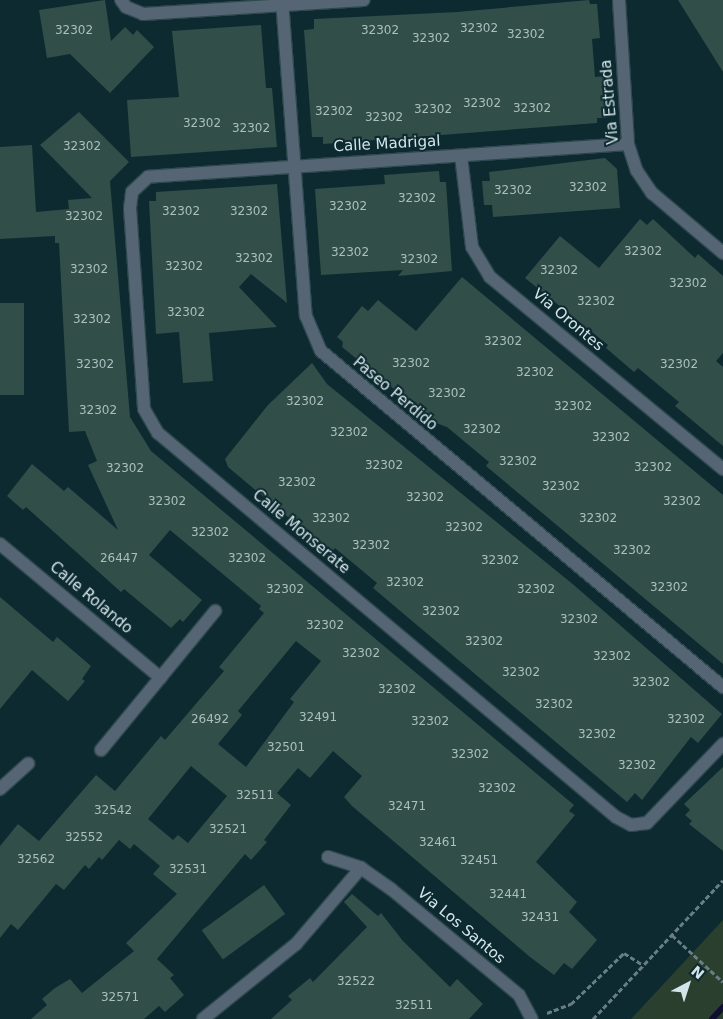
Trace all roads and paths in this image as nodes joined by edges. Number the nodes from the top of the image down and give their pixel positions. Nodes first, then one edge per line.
1 (364, 0) edge
2 (619, 0) edge
3 (282, 2) edge
4 (123, 4) edge
5 (628, 144) junction
6 (461, 156) junction
7 (296, 165) junction
8 (148, 177) joint
9 (723, 253) edge
10 (723, 470) edge
11 (0, 544) edge
12 (215, 611) dead end
13 (161, 678) junction
14 (723, 687) edge
15 (723, 744) edge
16 (101, 750) dead end
17 (28, 764) dead end
18 (0, 789) edge
19 (328, 856) dead end
20 (361, 868) junction
21 (723, 880) edge
22 (672, 935) junction
23 (643, 965) junction
24 (723, 982) edge
25 (532, 1018) edge
26 (203, 1019) edge
27 (594, 1019) edge

1 - 3 street
2 - 5 street, Via Estrada
3 - 4 street
3 - 7 street, Paseo Perdido
5 - 6 street, Calle Madrigal
5 - 9 street, Via Estrada
6 - 7 street, Calle Madrigal
6 - 10 street, Via Orontes
7 - 8 street, Calle Madrigal
7 - 14 street, Paseo Perdido
8 - 15 street, Calle Monserate
11 - 13 street, Calle Rolando
12 - 13 street
13 - 16 street
17 - 18 street
19 - 20 street, Via Los Santos
20 - 25 street, Via Los Santos
20 - 26 street
21 - 22 path
22 - 23 path
22 - 24 path
23 - 25 path
23 - 27 path

